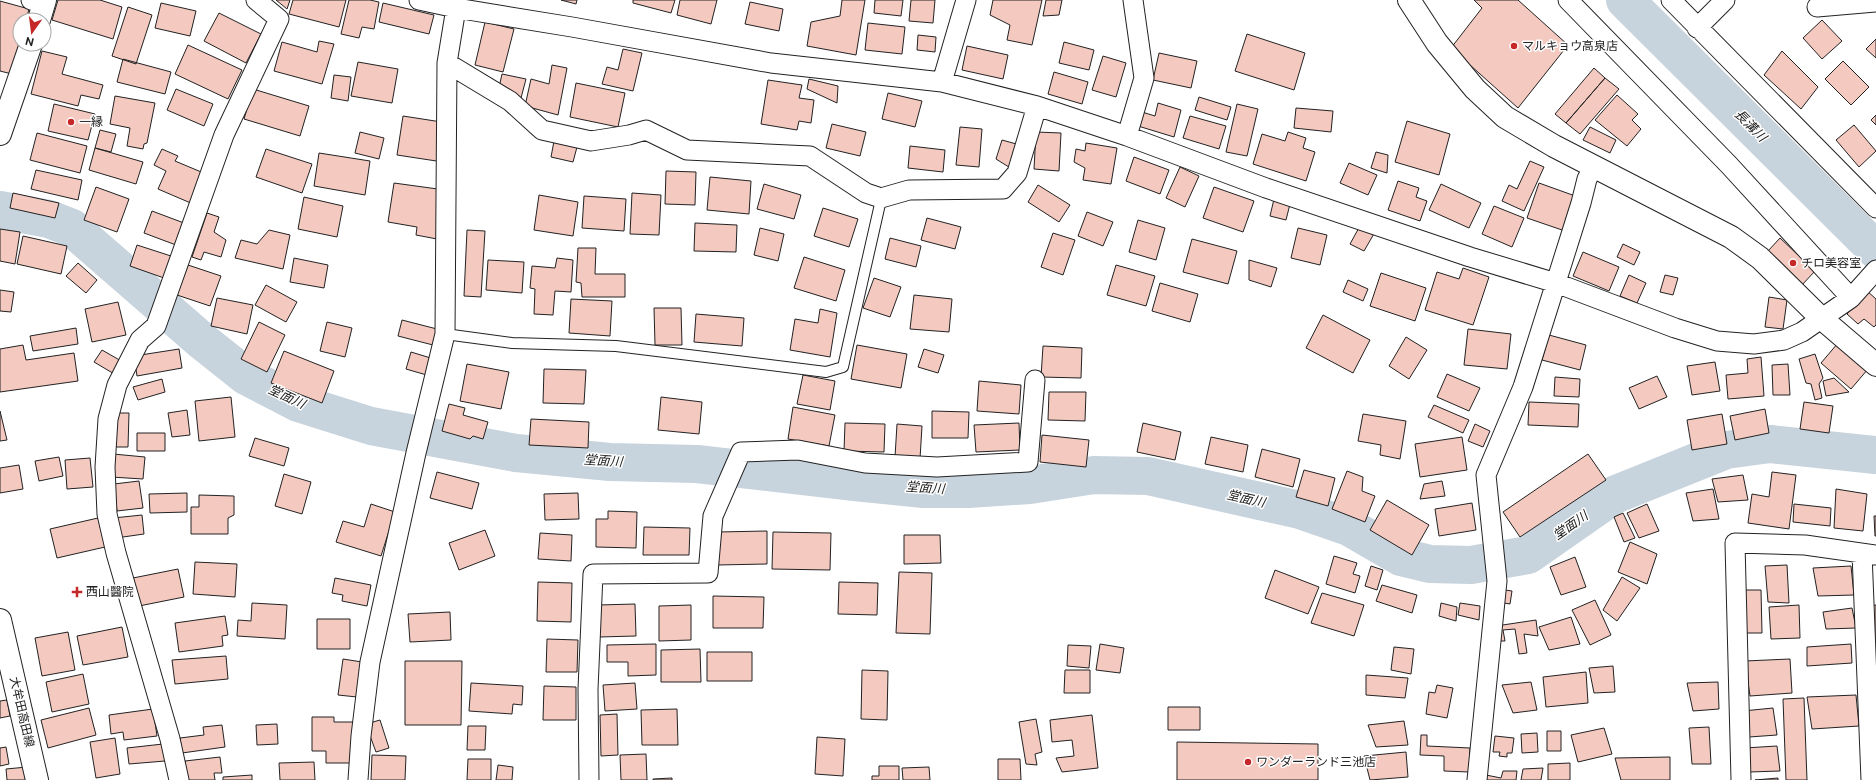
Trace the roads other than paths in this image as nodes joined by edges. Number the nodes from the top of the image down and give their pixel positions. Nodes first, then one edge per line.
1 (256, 0) edge
2 (419, 0) edge
3 (966, 0) edge
4 (1132, 0) edge
5 (1409, 0) edge
6 (1568, 0) edge
7 (1671, 0) edge
8 (1725, 0) edge
9 (1876, 2) edge
10 (1817, 7) dead end
11 (456, 8) junction
12 (1697, 28) junction
13 (28, 52) edge
14 (447, 63) junction
15 (942, 82) junction
16 (1037, 106) junction
17 (0, 134) edge
18 (1127, 136) junction
19 (1594, 166) junction
20 (880, 204) dead end
21 (1876, 208) edge
22 (1876, 270) edge
23 (1556, 283) junction
24 (1851, 298) junction
25 (1821, 318) junction
26 (445, 334) junction
27 (1876, 365) edge
28 (1035, 380) dead end
29 (1869, 554) edge
30 (1, 625) edge
31 (37, 780) edge
32 (179, 780) edge
33 (358, 780) edge
34 (590, 780) edge
35 (1477, 780) edge
36 (1741, 780) edge
37 (1871, 780) edge

1 - 32 street
2 - 11 street
3 - 15 street
4 - 18 street
5 - 19 street
6 - 24 street
7 - 12 street
8 - 12 street
9 - 10 street
11 - 14 street
11 - 15 street
12 - 21 street
13 - 17 street
14 - 16 street
14 - 26 street
15 - 16 street
16 - 18 street
18 - 23 street
19 - 23 street
19 - 25 street
20 - 26 lane
22 - 24 street
23 - 25 street
23 - 35 street
24 - 25 street
25 - 27 street
26 - 33 street
28 - 34 street
29 - 36 street
29 - 37 street
30 - 31 street, 大牟田高田線

